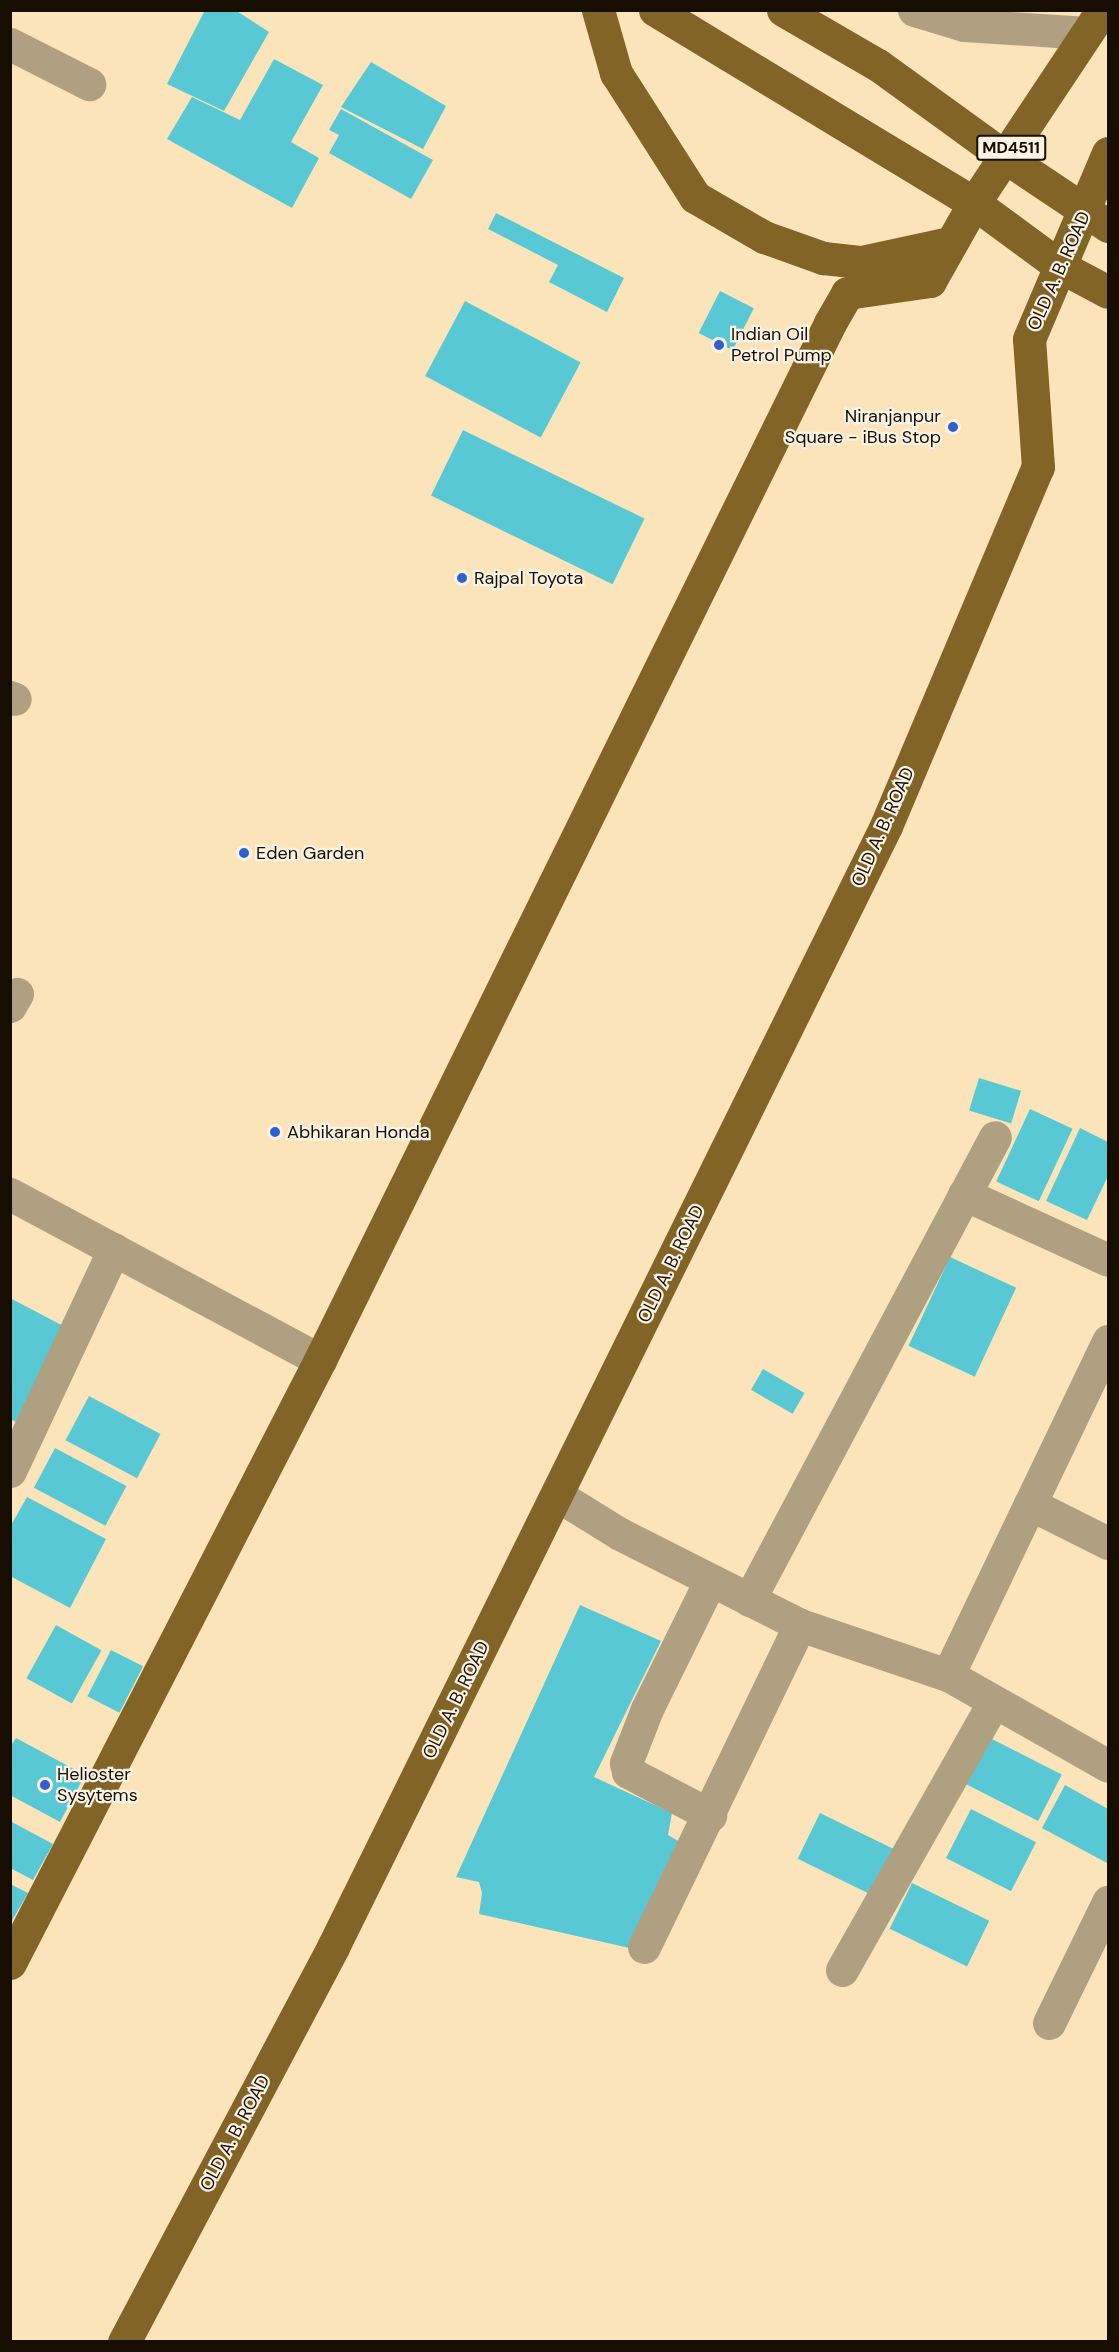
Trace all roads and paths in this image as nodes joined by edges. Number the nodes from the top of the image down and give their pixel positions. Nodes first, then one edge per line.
1 (598, 10) edge
2 (655, 10) edge
3 (783, 10) edge
4 (915, 10) edge
5 (1095, 22) edge
6 (10, 44) edge
7 (89, 84) dead end
8 (1108, 153) edge
9 (1005, 158) junction
10 (974, 203) junction
11 (1097, 219) edge
12 (950, 243) junction
13 (1061, 267) junction
14 (1108, 292) edge
15 (995, 1137) dead end
16 (10, 1194) edge
17 (964, 1194) junction
18 (114, 1249) junction
19 (1108, 1260) edge
20 (1108, 1341) edge
21 (320, 1360) junction
22 (10, 1471) edge
23 (557, 1496) junction
24 (1030, 1504) junction
25 (1108, 1543) edge
26 (710, 1581) junction
27 (749, 1600) junction
28 (800, 1625) junction
29 (948, 1675) junction
30 (993, 1703) junction
31 (1108, 1766) edge
32 (710, 1815) junction
33 (1108, 1902) edge
34 (644, 1947) dead end
35 (10, 1963) edge
36 (842, 1970) dead end
37 (1049, 2024) dead end
38 (124, 2342) edge

1 - 12 main road
2 - 10 main road
3 - 9 main road
4 - 5 street
5 - 9 main road, MD4511
6 - 7 street
8 - 11 main road, OLD A. B. ROAD
9 - 10 main road, MD4511
9 - 11 main road
10 - 12 main road, MD4511
10 - 13 main road
11 - 13 main road, OLD A. B. ROAD
12 - 21 main road, MD4511
13 - 14 main road
13 - 23 main road, OLD A. B. ROAD
15 - 17 street
16 - 18 street
17 - 19 street
17 - 27 street
18 - 21 street
18 - 22 street
20 - 24 street
21 - 35 main road
23 - 26 street
23 - 38 main road, OLD A. B. ROAD
24 - 25 street
24 - 29 street
26 - 27 street
26 - 32 street
27 - 28 street
28 - 29 street
28 - 32 street
29 - 30 street
30 - 31 street
30 - 36 street
32 - 34 street
33 - 37 street

